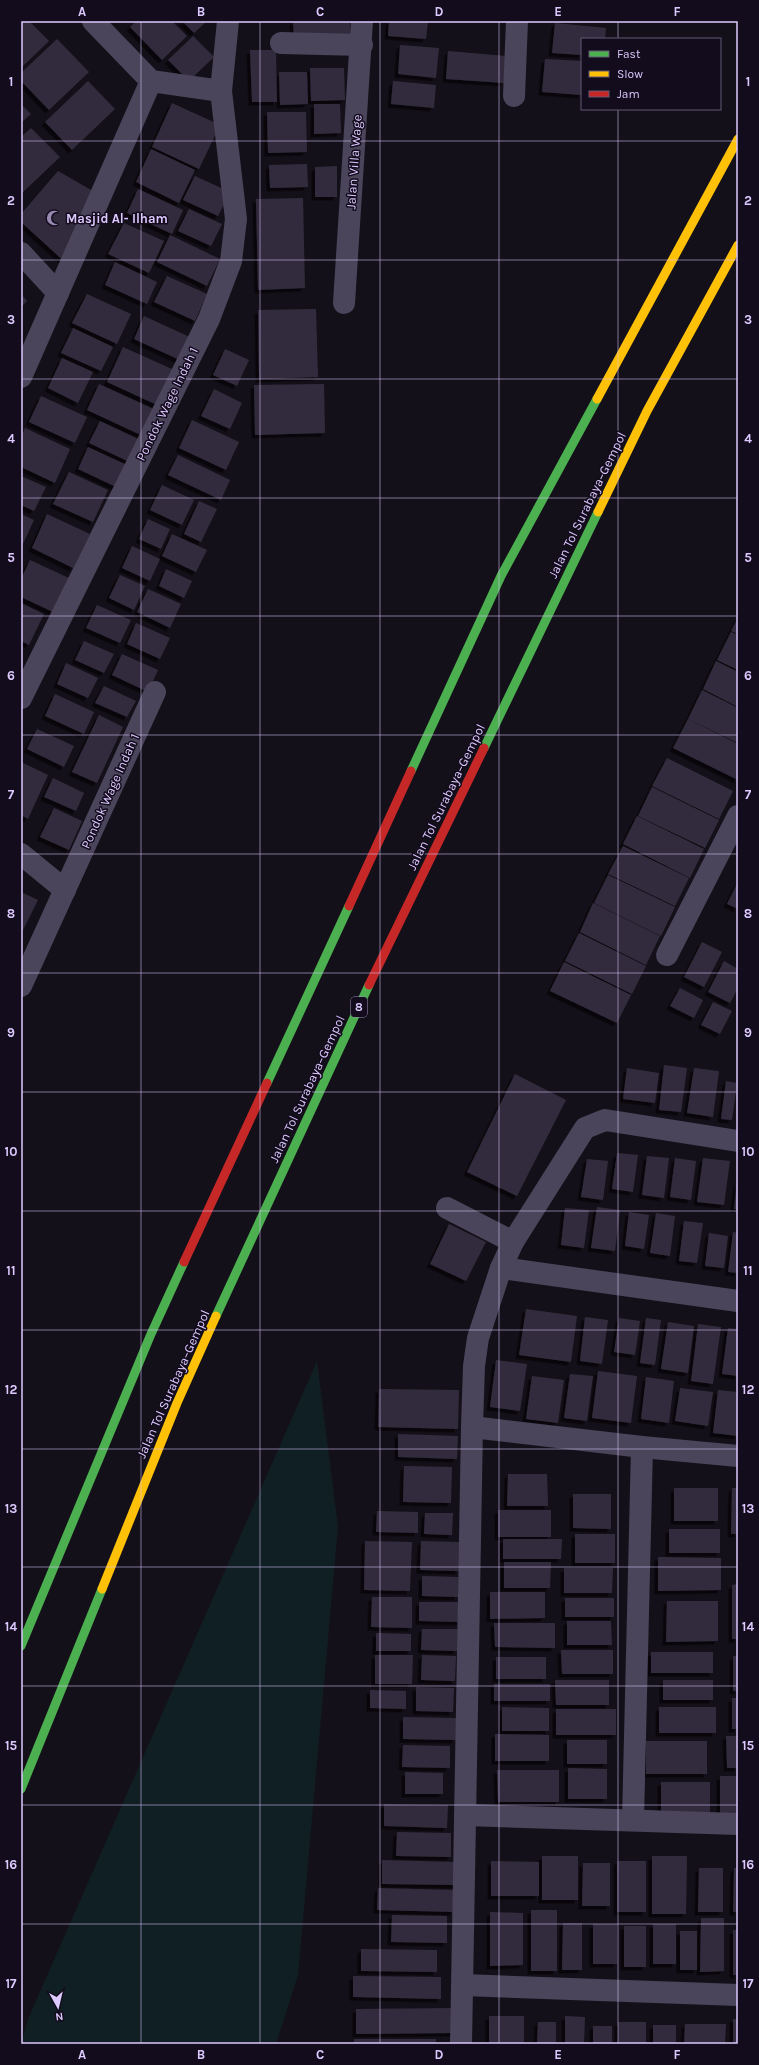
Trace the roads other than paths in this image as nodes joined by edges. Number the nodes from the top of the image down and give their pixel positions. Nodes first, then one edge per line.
1 (93, 21) edge
2 (228, 21) edge
3 (362, 21) edge
4 (517, 21) edge
5 (281, 43) dead end
6 (362, 45) junction
7 (150, 81) junction
8 (221, 91) junction
9 (514, 96) dead end
10 (738, 138) edge
11 (738, 245) edge
12 (21, 253) edge
13 (58, 293) junction
14 (344, 303) dead end
15 (21, 377) edge
16 (155, 692) dead end
17 (21, 698) edge
18 (735, 829) edge
19 (21, 854) edge
20 (65, 890) junction
21 (666, 956) dead end
22 (21, 986) edge
23 (738, 1141) edge
24 (447, 1208) dead end
25 (513, 1242) junction
26 (501, 1268) junction
27 (738, 1301) edge
28 (472, 1427) junction
29 (642, 1447) junction
30 (738, 1456) edge
31 (21, 1646) edge
32 (21, 1789) edge
33 (465, 1815) junction
34 (633, 1820) junction
35 (738, 1824) edge
36 (462, 1985) junction
37 (738, 1995) edge
38 (460, 2044) edge

1 - 7 street
2 - 8 street, Pondok Wage Indah 1
3 - 6 street, Jalan Villa Wage
4 - 9 street
5 - 6 street
6 - 14 street, Jalan Villa Wage
7 - 8 street
7 - 13 street
8 - 17 street, Pondok Wage Indah 1
10 - 31 highway
11 - 32 highway, Jalan Tol Surabaya–Gempol / 8
12 - 13 street
13 - 15 street
16 - 20 street, Pondok Wage Indah 1
18 - 21 street
19 - 20 street
20 - 22 street, Pondok Wage Indah 1
23 - 25 street
24 - 25 street
25 - 26 street
26 - 27 street
26 - 28 street
28 - 29 street
28 - 33 street
29 - 30 street
29 - 34 street
33 - 34 street
33 - 36 street
34 - 35 street
36 - 37 street
36 - 38 street

